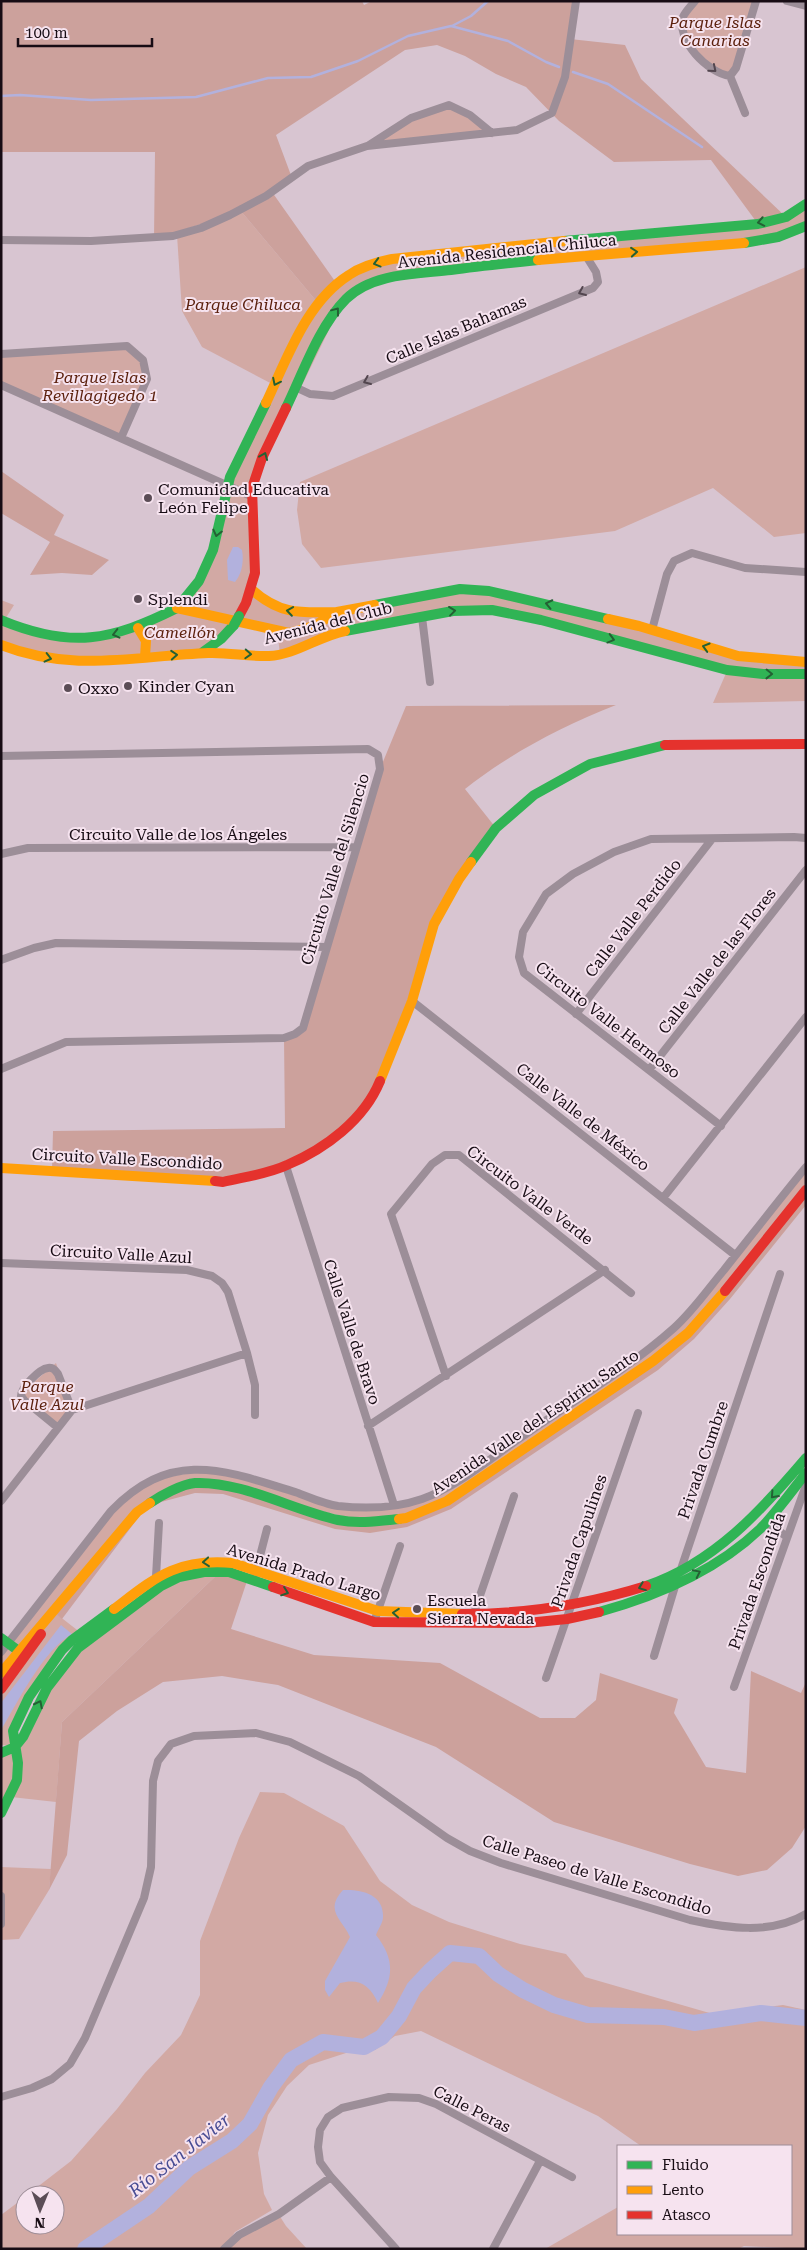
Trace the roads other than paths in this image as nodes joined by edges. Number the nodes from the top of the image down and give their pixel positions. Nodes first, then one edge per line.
1 (576, 1) edge
2 (694, 1) edge
3 (756, 1) edge
4 (787, 1) edge
5 (806, 6) edge
6 (730, 76) junction
7 (745, 113) dead end
8 (492, 133) junction
9 (367, 146) junction
10 (806, 204) edge
11 (806, 226) edge
12 (1, 240) edge
13 (586, 256) junction
14 (1, 354) edge
15 (1, 385) edge
16 (295, 387) junction
17 (121, 438) junction
18 (227, 486) junction
19 (251, 496) junction
20 (806, 572) edge
21 (251, 589) junction
22 (177, 608) junction
23 (338, 612) junction
24 (422, 617) junction
25 (1, 620) edge
26 (138, 628) junction
27 (652, 630) junction
28 (221, 639) junction
29 (1, 644) edge
30 (214, 649) junction
31 (203, 652) junction
32 (227, 653) junction
33 (145, 657) junction
34 (806, 662) edge
35 (806, 674) edge
36 (430, 682) dead end
37 (806, 744) edge
38 (1, 756) edge
39 (806, 838) edge
40 (712, 839) junction
41 (356, 847) junction
42 (1, 854) edge
43 (806, 870) edge
44 (326, 947) junction
45 (1, 960) edge
46 (412, 1001) junction
47 (576, 1014) junction
48 (806, 1017) edge
49 (1, 1068) edge
50 (649, 1070) junction
51 (721, 1126) junction
52 (286, 1166) junction
53 (806, 1167) edge
54 (1, 1168) edge
55 (806, 1190) edge
56 (663, 1198) junction
57 (735, 1255) junction
58 (1, 1262) edge
59 (605, 1270) junction
60 (780, 1274) dead end
61 (631, 1293) dead end
62 (247, 1353) junction
63 (446, 1376) junction
64 (72, 1410) junction
65 (638, 1413) dead end
66 (255, 1415) dead end
67 (368, 1426) junction
68 (57, 1427) junction
69 (806, 1458) edge
70 (806, 1473) edge
71 (806, 1485) edge
72 (514, 1496) dead end
73 (1, 1501) edge
74 (394, 1506) junction
75 (159, 1524) dead end
76 (762, 1526) junction
77 (267, 1529) dead end
78 (787, 1537) junction
79 (400, 1546) dead end
80 (256, 1570) junction
81 (680, 1570) junction
82 (156, 1577) junction
83 (253, 1580) junction
84 (676, 1584) junction
85 (143, 1593) junction
86 (571, 1606) junction
87 (378, 1611) junction
88 (54, 1612) junction
89 (472, 1619) junction
90 (566, 1619) junction
91 (374, 1622) junction
92 (11, 1645) edge
93 (1, 1652) edge
94 (654, 1656) dead end
95 (1, 1673) edge
96 (546, 1678) dead end
97 (734, 1687) dead end
98 (1, 1689) edge
99 (1, 1745) edge
100 (15, 1746) junction
101 (1, 1753) edge
102 (2, 1811) edge
103 (1, 1896) edge
104 (806, 1914) edge
105 (1, 1924) edge
106 (1, 2097) edge
107 (540, 2161) junction
108 (331, 2177) junction
109 (572, 2177) dead end
110 (224, 2249) edge
111 (396, 2249) edge
112 (493, 2249) edge

1 - 8 street
2 -> 6 street
3 - 6 street
4 - 5 street
6 - 7 street
8 - 9 street
8 - 9 street
9 - 12 street
10 -> 18 street, Avenida Residencial Chiluca
13 -> 11 street, Avenida Residencial Chiluca
16 -> 13 street, Avenida Residencial Chiluca
13 -> 16 street, Calle Islas Bahamas
14 - 17 street
15 - 17 street
19 -> 16 street, Avenida Residencial Chiluca
17 - 18 street
18 - 19 street
18 -> 22 street, Avenida Residencial Chiluca
19 - 21 street, Avenida Residencial Chiluca
20 - 27 street
23 -> 21 street
21 - 28 street, Avenida Residencial Chiluca
22 - 23 street, Avenida del Club
22 - 26 street
27 -> 23 street, Avenida del Club
32 -> 24 street, Avenida del Club
24 -> 35 street, Avenida del Club
24 - 36 street
26 -> 25 street
26 - 33 street
34 -> 27 street, Avenida del Club
28 - 30 street, Avenida Residencial Chiluca
28 - 31 street, Avenida Residencial Chiluca
29 -> 33 street, Avenida del Club
30 - 31 street
30 - 32 street
31 - 32 street, Avenida del Club
33 -> 31 street, Avenida del Club
37 - 46 street, Circuito Valle Escondido
38 - 41 street, Circuito Valle del Silencio
39 - 40 street, Circuito Valle Hermoso
40 - 47 street, Calle Valle Perdido
40 - 47 street, Circuito Valle Hermoso
41 - 42 street, Circuito Valle de los Ángeles
41 - 44 street, Circuito Valle del Silencio
43 - 50 street, Calle Valle de las Flores
44 - 45 street
44 - 49 street, Circuito Valle del Silencio
46 - 52 street, Circuito Valle Escondido
46 - 56 street, Calle Valle de México
47 - 50 street, Circuito Valle Hermoso
48 - 51 street
50 - 51 street, Circuito Valle Hermoso
51 - 56 street
52 - 54 street, Circuito Valle Escondido
52 - 67 street, Calle Valle de Bravo
53 - 57 street
55 - 88 street, Avenida Valle del Espíritu Santo
56 - 57 street, Calle Valle de México
57 - 74 street
58 - 62 street, Circuito Valle Azul
59 - 61 street, Circuito Valle Verde
59 - 63 street
59 - 63 street, Circuito Valle Verde
60 - 81 street, Privada Cumbre
62 - 64 street
62 - 66 street, Circuito Valle Azul
63 - 67 street
64 - 68 street
64 - 68 street
65 - 86 street, Privada Capulines
67 - 74 street, Calle Valle de Bravo
68 - 73 street
69 -> 81 street, Avenida Prado Largo
70 - 76 street, Avenida Prado Largo
71 - 78 street, Privada Escondida
72 - 89 street
74 - 92 street
75 - 82 street
76 - 78 street
84 -> 76 street, Avenida Prado Largo
77 - 80 street
78 - 97 street, Privada Escondida
79 - 87 street
80 -> 82 street, Avenida Prado Largo
80 - 83 street
80 - 87 street, Avenida Prado Largo
81 - 84 street, Privada Cumbre
81 -> 86 street, Avenida Prado Largo
82 - 85 street, Avenida Prado Largo
83 - 85 street, Avenida Prado Largo
83 -> 91 street, Avenida Prado Largo
84 - 90 street, Avenida Prado Largo
84 - 94 street, Privada Cumbre
85 - 100 street, Avenida Prado Largo
86 - 89 street, Avenida Prado Largo
86 - 90 street, Privada Capulines
89 -> 87 street, Avenida Prado Largo
87 - 91 street
88 - 92 street, Avenida Valle del Espíritu Santo
88 - 98 street, Avenida Valle del Espíritu Santo
89 - 90 street, Avenida Prado Largo
89 - 91 street, Avenida Prado Largo
90 - 96 street, Privada Capulines
92 - 93 street
92 - 95 street, Avenida Valle del Espíritu Santo
99 - 100 street
100 - 101 street, Avenida Prado Largo
100 - 102 street
103 - 105 street
104 - 106 street, Calle Paseo de Valle Escondido
107 - 108 street, Calle Peras
107 - 109 street, Calle Peras
107 - 112 street
108 - 110 street
108 - 111 street, Calle Peras

